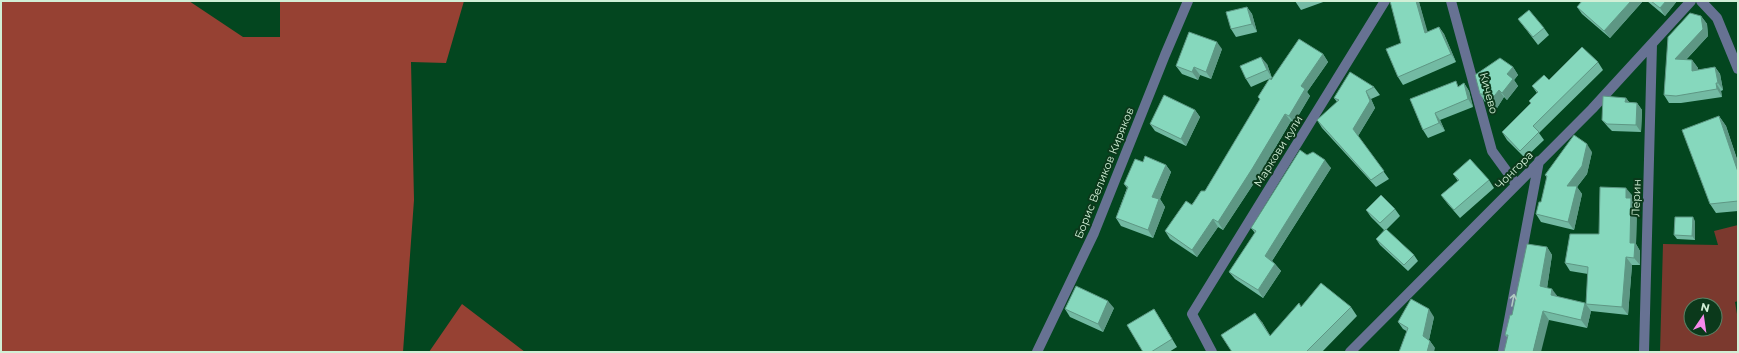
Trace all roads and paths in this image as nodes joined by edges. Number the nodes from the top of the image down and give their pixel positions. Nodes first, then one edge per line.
1 (1188, 1) edge
2 (1385, 1) edge
3 (1451, 1) edge
4 (1691, 1) edge
5 (1701, 1) edge
6 (1652, 44) junction
7 (1738, 69) edge
8 (1539, 162) junction
9 (1516, 184) junction
10 (1037, 352) edge
11 (1212, 352) edge
12 (1350, 352) edge
13 (1503, 352) edge
14 (1644, 352) edge

1 - 10 street, Борис Великов Киряков
2 - 11 street, Маркови кули
3 - 9 street, Кичево
4 - 6 street, Чонгора
5 - 7 street
6 - 8 street, Чонгора
6 - 14 street, Лерин
8 - 9 street, Чонгора
13 -> 8 street
9 - 12 street, Чонгора

